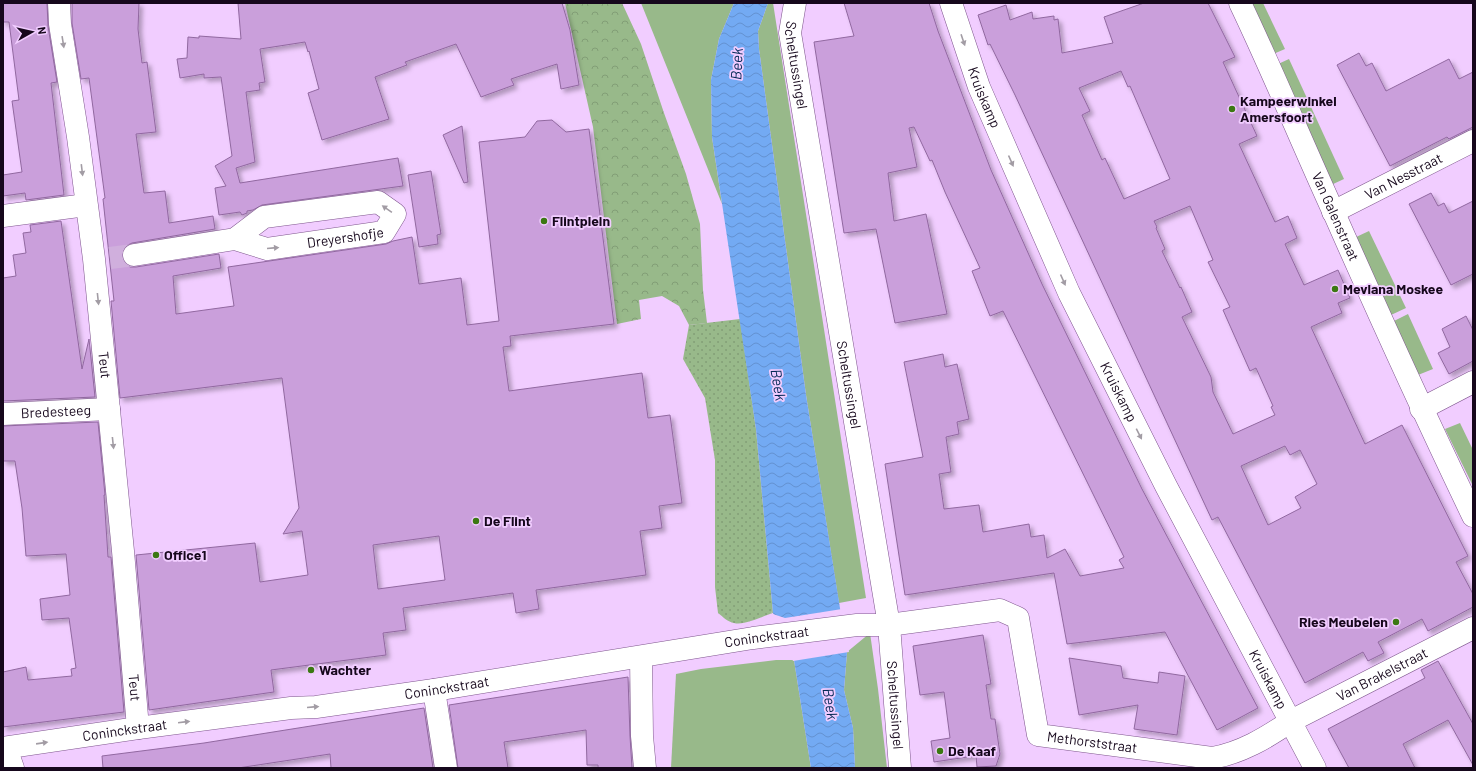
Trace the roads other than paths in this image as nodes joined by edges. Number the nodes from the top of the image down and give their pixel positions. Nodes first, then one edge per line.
1 (59, 3) edge
2 (795, 3) edge
3 (951, 3) edge
4 (1240, 3) edge
5 (1473, 140) edge
6 (86, 205) junction
7 (1333, 212) junction
8 (3, 216) edge
9 (235, 240) junction
10 (134, 255) tunnel mouth
11 (1473, 382) edge
12 (109, 409) junction
13 (1421, 409) junction
14 (3, 414) edge
15 (1473, 516) edge
16 (889, 625) junction
17 (1473, 628) edge
18 (641, 657) junction
19 (434, 690) junction
20 (1291, 721) junction
21 (138, 728) junction
22 (4, 748) edge
23 (13, 768) edge
24 (446, 768) edge
25 (645, 768) edge
26 (900, 768) edge
27 (1315, 768) edge

1 -> 6 street, Teut
2 - 16 street, Scheltussingel
3 -> 20 street, Kruiskamp
4 - 7 street, Van Galenstraat
5 - 7 street, Van Nesstraat
6 - 8 street
6 -> 12 street, Teut
7 - 13 street, Van Galenstraat
9 -> 9 street, Dreyershofje
9 - 10 street, Dreyershofje
11 - 13 street
12 - 14 street, Bredesteeg
12 -> 21 street, Teut
13 - 15 street, Van Galenstraat
16 - 18 street, Coninckstraat
16 - 20 street, Methorststraat
16 - 26 street, Scheltussingel
17 - 20 street, Van Brakelstraat
18 - 19 street, Coninckstraat
18 - 25 street
21 -> 19 street, Coninckstraat
19 - 24 street
20 - 27 street, Kruiskamp
22 -> 21 street, Coninckstraat
22 - 23 street

